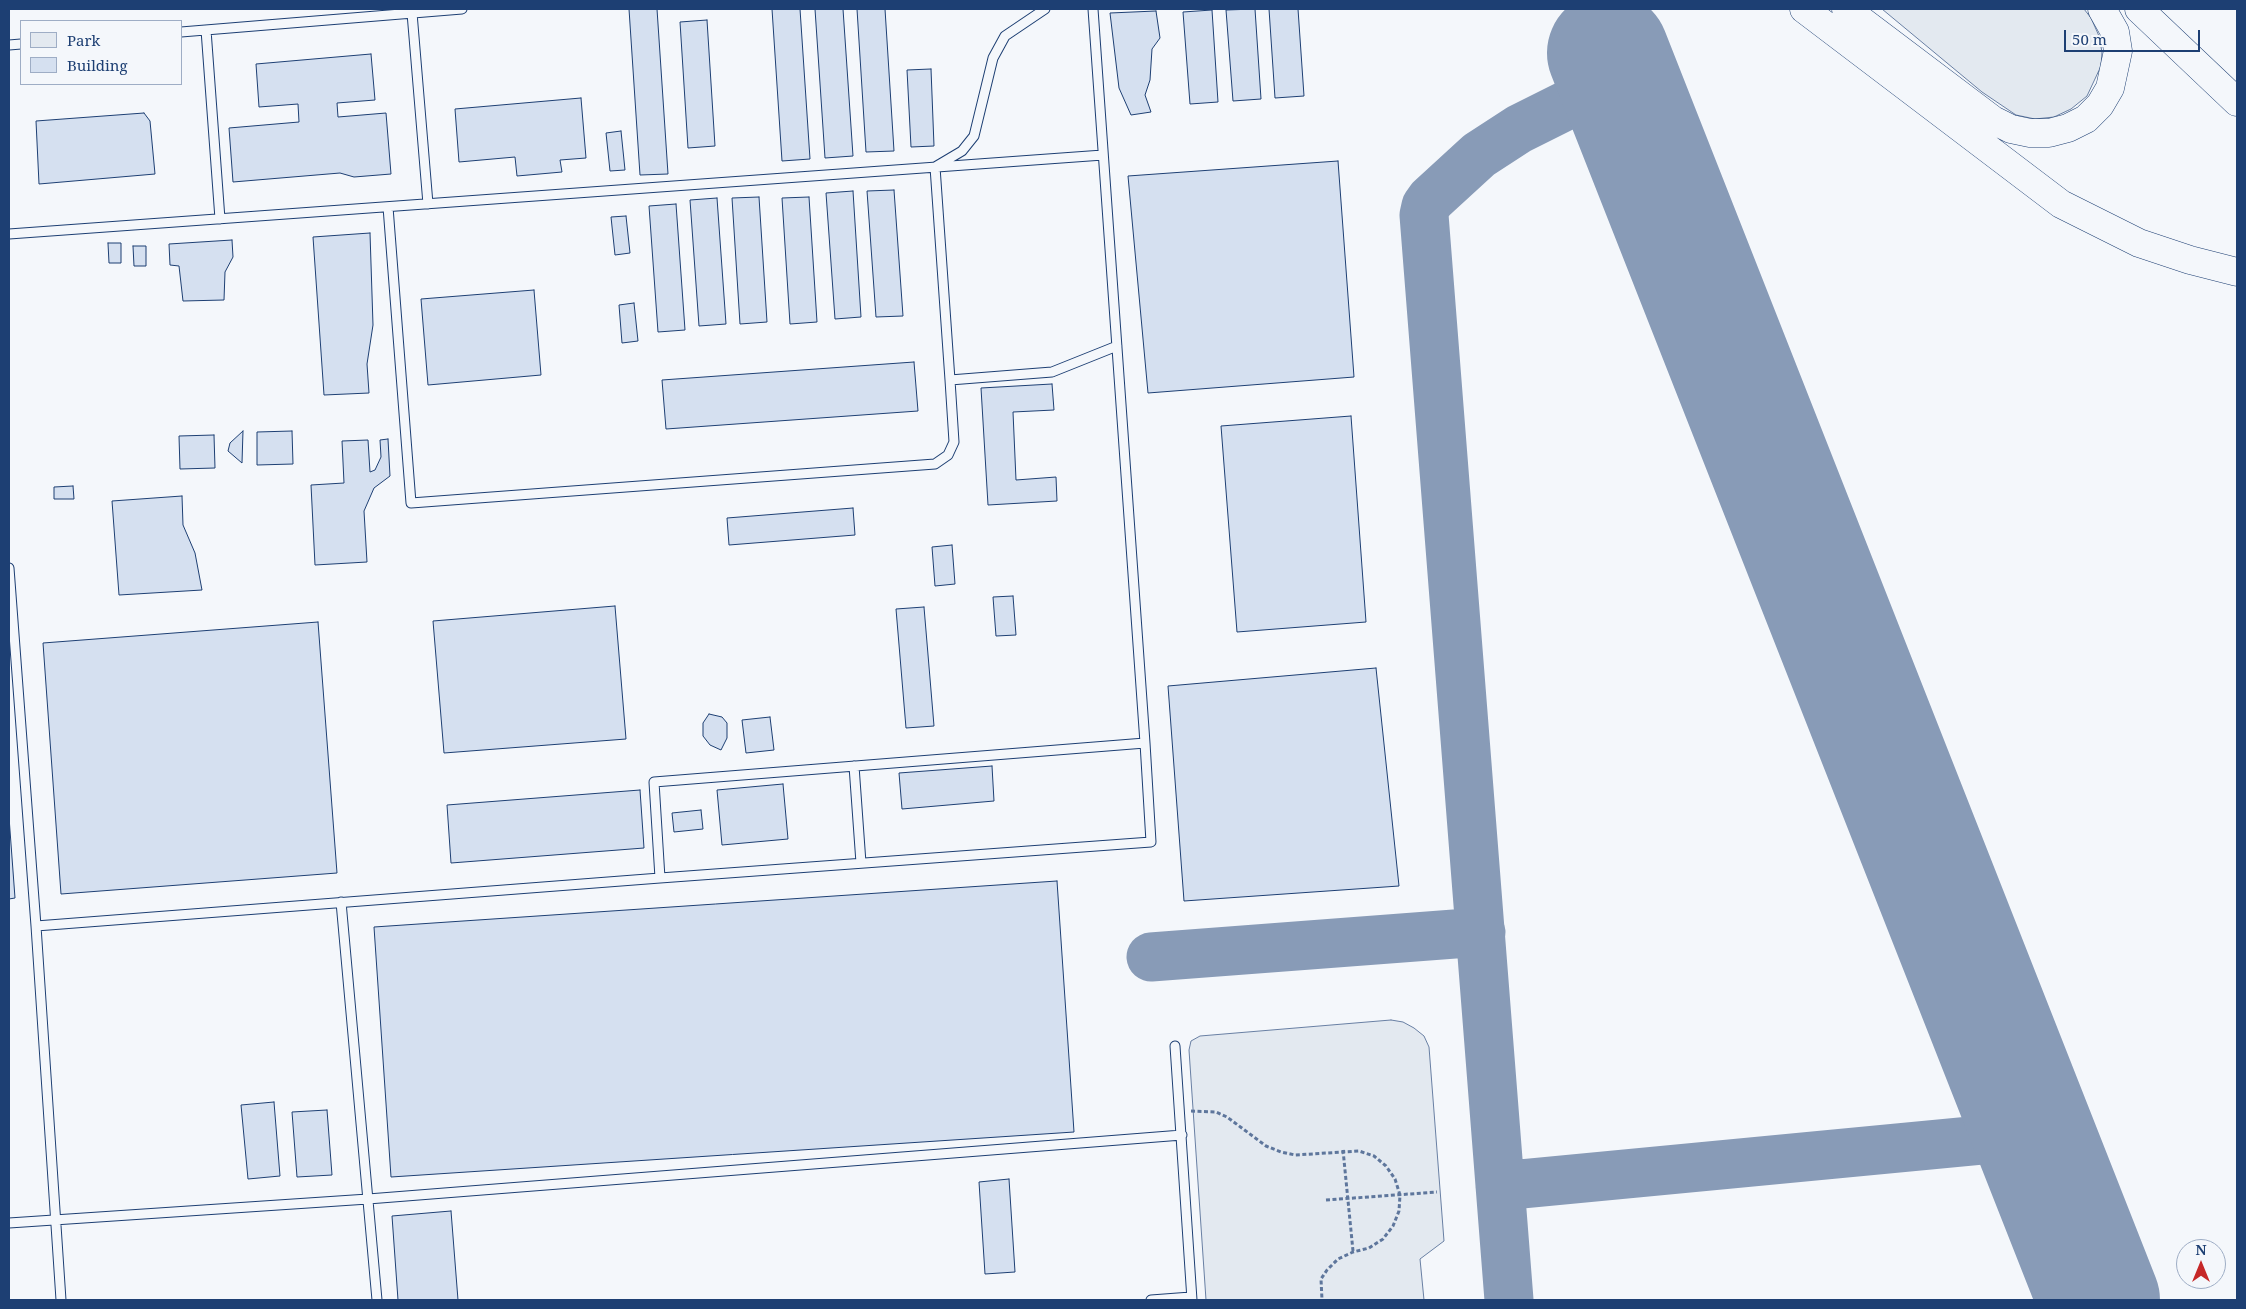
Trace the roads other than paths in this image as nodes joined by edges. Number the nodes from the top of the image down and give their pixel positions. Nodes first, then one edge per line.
1 (462, 9) edge
2 (1045, 9) edge
3 (1093, 9) edge
4 (1804, 9) edge
5 (1846, 9) edge
6 (2102, 9) edge
7 (2139, 9) edge
8 (412, 13) junction
9 (206, 30) junction
10 (182, 32) edge
11 (2237, 102) edge
12 (1103, 155) junction
13 (935, 167) junction
14 (428, 204) junction
15 (388, 207) junction
16 (220, 219) junction
17 (9, 234) edge
18 (2237, 272) edge
19 (1117, 346) junction
20 (950, 380) junction
21 (9, 568) edge
22 (1145, 743) junction
23 (854, 766) junction
24 (861, 863) junction
25 (660, 878) junction
26 (341, 902) junction
27 (36, 926) junction
28 (1175, 1046) dead end
29 (1182, 1135) junction
30 (368, 1199) junction
31 (56, 1219) junction
32 (9, 1223) edge
33 (1192, 1299) edge
34 (62, 1300) edge
35 (377, 1300) edge
36 (1151, 1300) edge

1 - 8 lane
2 - 13 lane
3 - 12 lane
4 - 18 highway
5 - 6 highway
7 - 11 highway
8 - 9 lane
8 - 14 lane
9 - 10 lane
9 - 16 lane
12 - 13 lane
12 - 19 lane
13 - 14 lane
13 - 20 lane
14 - 15 lane
15 - 16 lane
15 - 20 lane
16 - 17 lane
19 - 20 lane
19 - 22 lane
21 - 27 lane
22 - 23 lane
22 - 24 lane
23 - 24 lane
23 - 25 lane
24 - 25 lane
25 - 26 lane
26 - 27 lane
26 - 30 lane
27 - 31 lane
28 - 29 lane
29 - 30 lane
29 - 33 lane
30 - 31 lane
30 - 35 lane
31 - 32 lane
31 - 34 lane
33 - 36 lane

